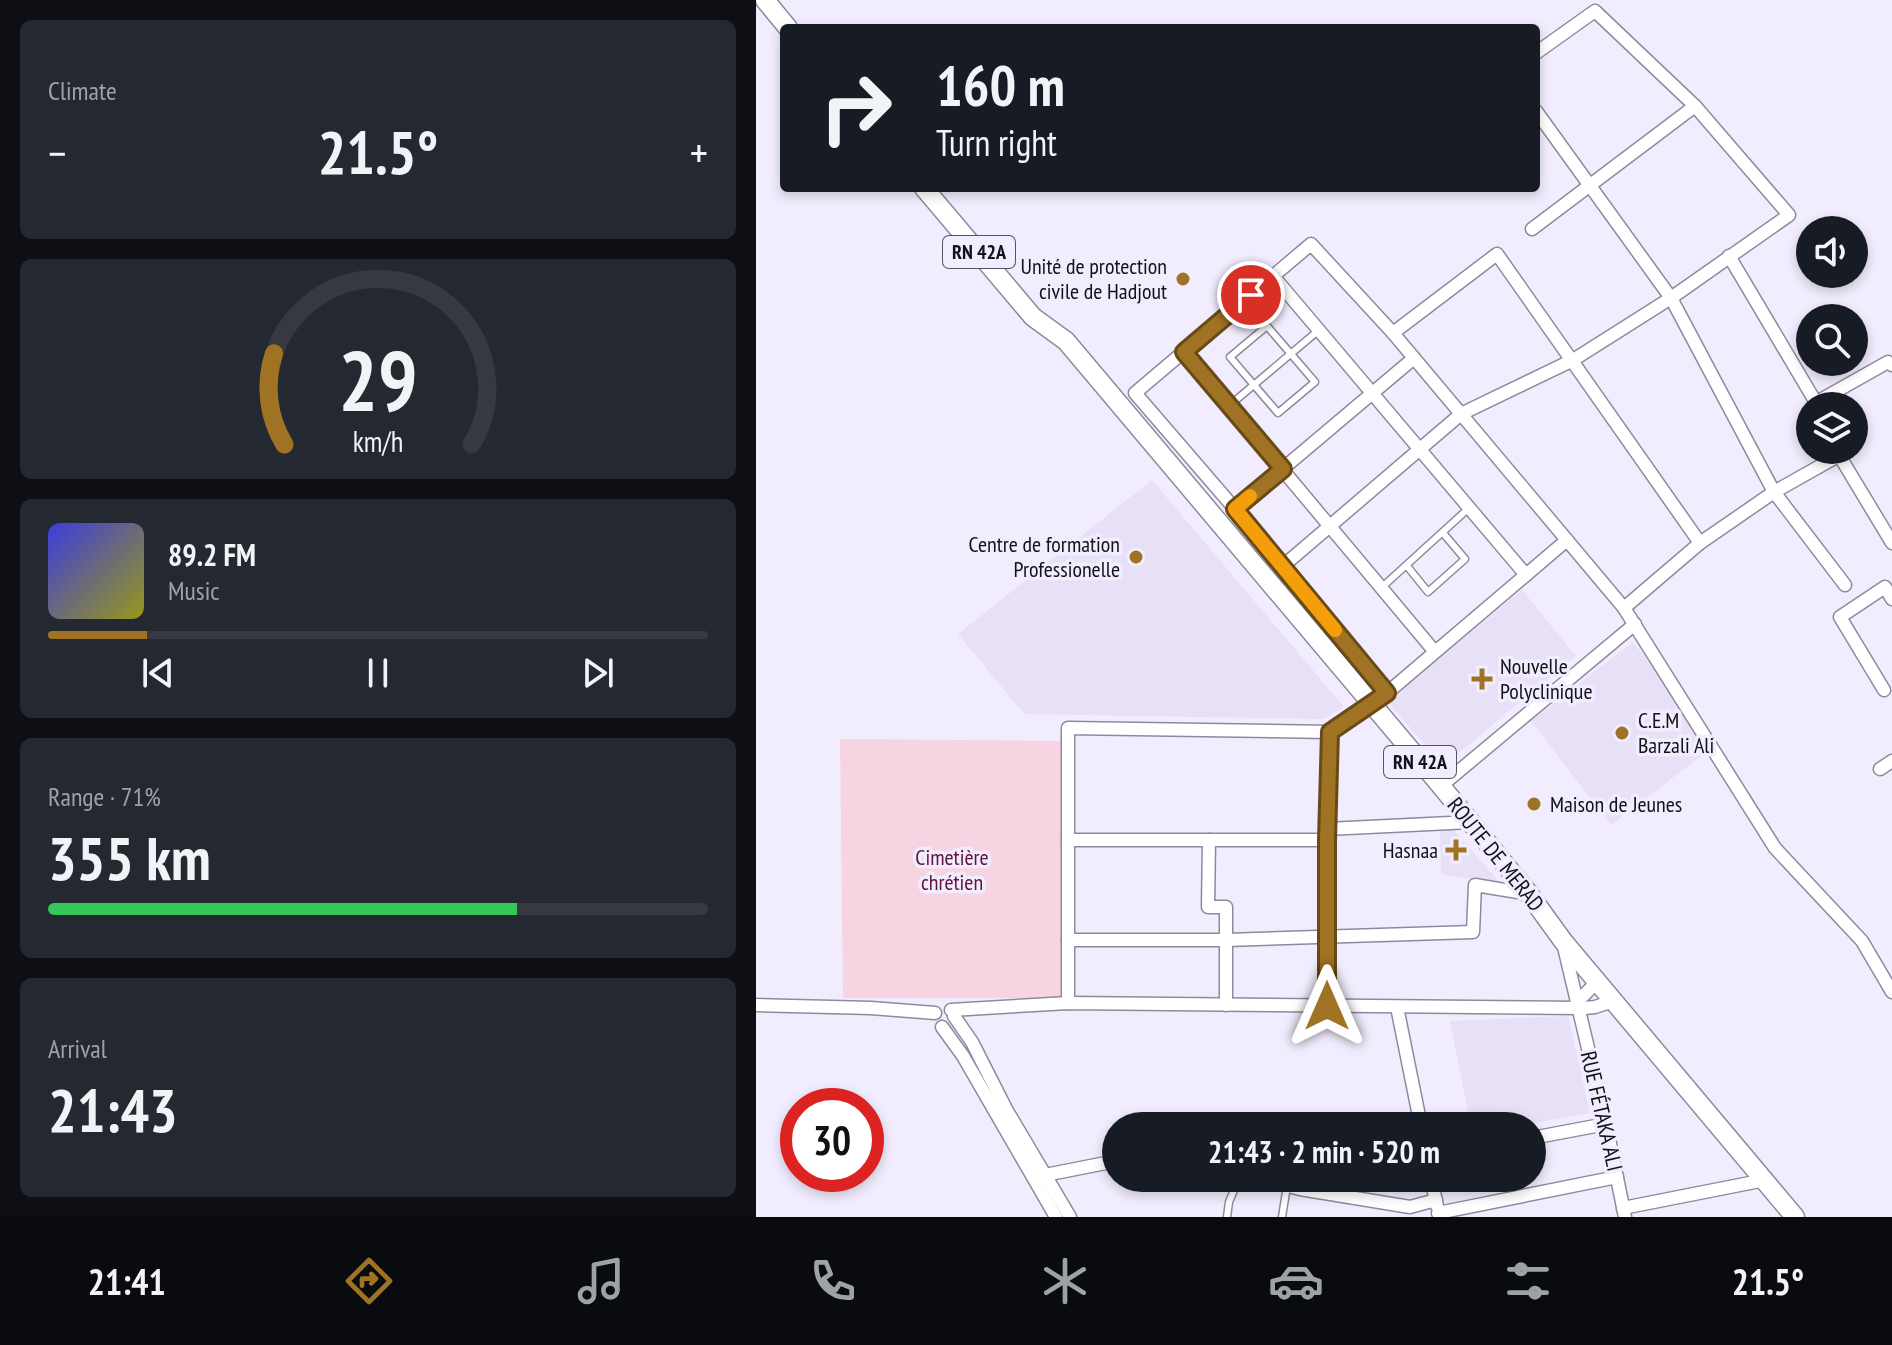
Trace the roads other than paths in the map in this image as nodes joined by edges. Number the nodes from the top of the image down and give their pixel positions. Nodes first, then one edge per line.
1 (765, 0) edge
2 (785, 24) edge
3 (1540, 50) edge
4 (1695, 106) junction
5 (1540, 117) edge
6 (1588, 186) junction
7 (927, 192) edge
8 (1532, 229) dead end
9 (1729, 256) junction
10 (1273, 276) junction
11 (1671, 298) junction
12 (1319, 330) junction
13 (1393, 333) junction
14 (1184, 352) junction
15 (1291, 354) junction
16 (1414, 358) junction
17 (1573, 360) junction
18 (1892, 365) edge
19 (1254, 385) junction
20 (1810, 392) edge
21 (1837, 392) edge
22 (1373, 393) junction
23 (1230, 406) junction
24 (1461, 414) junction
25 (1421, 448) junction
26 (1819, 464) edge
27 (1844, 464) edge
28 (1283, 469) junction
29 (1774, 492) junction
30 (1470, 508) junction
31 (1235, 509) junction
32 (1331, 525) junction
33 (1443, 533) junction
34 (1567, 540) junction
35 (1700, 543) junction
36 (1892, 543) edge
37 (1283, 566) junction
38 (1407, 566) junction
39 (1526, 575) junction
40 (1845, 585) dead end
41 (1380, 589) junction
42 (1892, 599) edge
43 (1624, 608) junction
44 (1635, 624) junction
45 (1435, 652) junction
46 (1884, 690) dead end
47 (1387, 693) junction
48 (1371, 706) junction
49 (1330, 732) junction
50 (1892, 761) edge
51 (1880, 769) dead end
52 (1441, 786) junction
53 (1471, 822) junction
54 (1327, 834) junction
55 (1068, 840) junction
56 (1209, 840) junction
57 (1529, 894) junction
58 (1327, 937) junction
59 (1068, 940) junction
60 (1226, 940) junction
61 (1563, 941) junction
62 (1597, 982) junction
63 (1892, 992) edge
64 (1613, 1001) junction
65 (1068, 1003) junction
66 (756, 1005) edge
67 (1226, 1005) junction
68 (1327, 1006) junction
69 (1578, 1006) junction
70 (1397, 1007) junction
71 (935, 1013) junction
72 (953, 1013) junction
73 (942, 1027) junction
74 (1418, 1112) edge
75 (1606, 1124) junction
76 (1546, 1135) edge
77 (1102, 1164) edge
78 (1045, 1175) junction
79 (1617, 1177) junction
80 (1765, 1180) junction
81 (1233, 1192) edge
82 (1286, 1192) edge
83 (1322, 1192) edge
84 (1438, 1210) edge
85 (1624, 1212) edge
86 (1056, 1217) edge
87 (1070, 1217) edge
88 (1227, 1217) edge
89 (1282, 1217) edge
90 (1795, 1217) edge

1 - 2 main road
3 - 4 street
4 - 6 street
4 - 9 street
5 - 6 street
6 - 8 street
6 - 11 street
7 - 48 main road, ROUTE DE MERAD / RN 42A
9 - 11 street
9 - 20 street
10 - 12 street
10 - 13 street
10 - 14 street
11 - 17 street
11 - 29 street
12 - 15 lane
12 - 22 street
13 - 16 street
13 - 17 street
14 - 23 street
14 - 31 street
15 - 19 lane
15 - 19 lane
15 - 19 lane
16 - 22 street
16 - 24 street
17 - 24 street
17 - 35 street
18 - 21 street
19 - 23 lane
22 - 25 street
22 - 28 street
23 - 28 street
24 - 25 street
24 - 34 street
25 - 30 street
25 - 32 street
26 - 29 street
27 - 36 street
28 - 31 street
28 - 32 street
29 - 35 street
29 - 40 street
30 - 33 lane
30 - 39 street
31 - 37 street
32 - 37 street
32 - 41 street
33 - 38 lane
33 - 38 lane
34 - 39 street
34 - 43 street
35 - 43 street
37 - 47 street
38 - 41 lane
39 - 45 street
41 - 45 street
42 - 46 street
43 - 44 street
44 - 52 street
44 - 63 street
45 - 47 street
47 - 48 street
48 - 49 street
48 - 52 main road, ROUTE DE MERAD / RN 42A
49 - 54 street
49 - 55 street
50 - 51 street
52 - 53 main road, ROUTE DE MERAD / RN 42A
53 - 54 street
53 - 57 main road, ROUTE DE MERAD / RN 42A
54 - 56 street
54 - 58 street
55 - 56 street
55 - 59 street
56 - 60 street
57 - 58 street
57 - 61 main road, ROUTE DE MERAD / RN 42A
58 - 60 street
58 - 68 street
59 - 60 street
59 - 65 street
60 - 67 street
61 - 62 main road, ROUTE DE MERAD / RN 42A
61 - 69 street, RUE FÉTAKA ALI
62 - 64 main road, ROUTE DE MERAD / RN 42A
62 - 69 street
64 - 69 street
64 - 80 main road, ROUTE DE MERAD / RN 42A
65 - 67 street
65 - 72 street
66 - 71 street
67 - 68 street
68 - 70 street
69 - 70 street
69 - 75 street, RUE FÉTAKA ALI
70 - 74 street
71 - 72 street
71 - 73 street
72 - 73 street
72 - 78 street
73 - 86 street
75 - 76 street
75 - 79 street, RUE FÉTAKA ALI
77 - 78 street
78 - 87 street
79 - 84 street
79 - 85 street, RUE FÉTAKA ALI
80 - 85 street
80 - 90 main road, ROUTE DE MERAD / RN 42A
81 - 88 lane
82 - 89 lane
83 - 84 street

